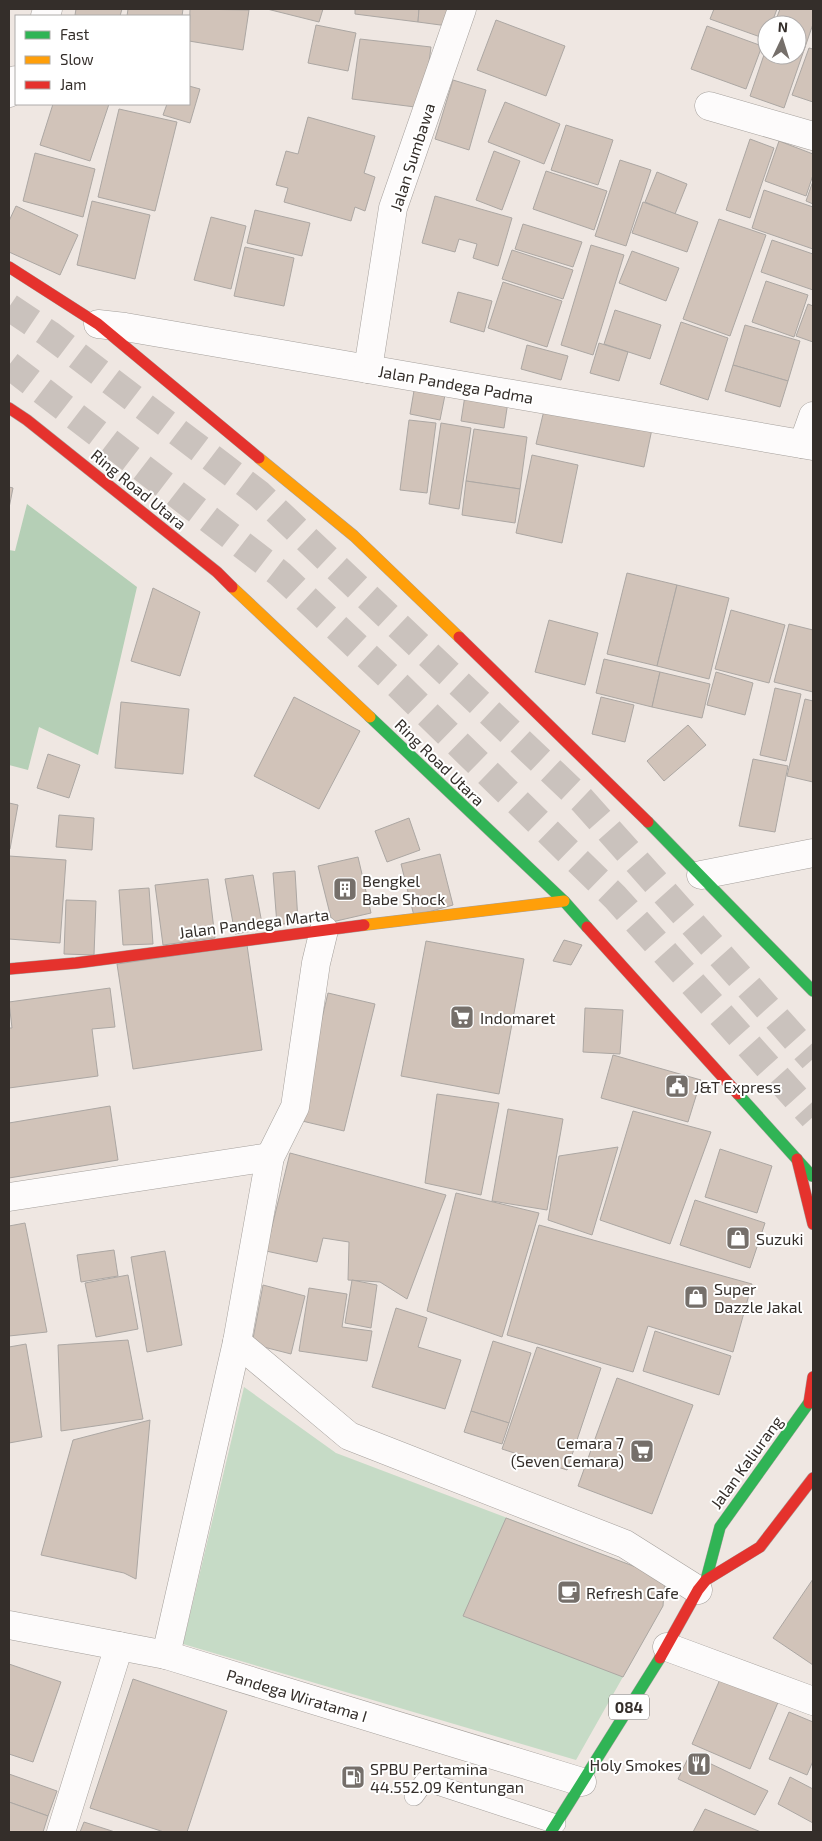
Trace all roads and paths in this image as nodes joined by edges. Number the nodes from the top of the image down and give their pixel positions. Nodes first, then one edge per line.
1 (462, 9) edge
2 (15, 82) edge
3 (9, 93) edge
4 (710, 106) dead end
5 (813, 136) edge
6 (9, 267) edge
7 (98, 324) junction
8 (368, 369) junction
9 (9, 408) edge
10 (813, 416) edge
11 (808, 445) edge
12 (813, 853) edge
13 (701, 875) junction
14 (564, 901) junction
15 (324, 930) junction
16 (9, 969) edge
17 (813, 991) edge
18 (270, 1157) junction
19 (797, 1159) junction
20 (813, 1177) edge
21 (9, 1197) edge
22 (813, 1224) edge
23 (237, 1342) junction
24 (813, 1377) edge
25 (811, 1400) edge
26 (813, 1478) edge
27 (702, 1585) junction
28 (9, 1625) edge
29 (119, 1646) junction
30 (666, 1647) junction
31 (166, 1655) junction
32 (813, 1701) edge
33 (582, 1782) junction
34 (414, 1796) dead end
35 (553, 1828) edge
36 (61, 1832) edge

1 - 8 street, Jalan Sumbawa
2 - 3 street
4 - 5 street
6 - 7 main road
7 - 8 street, Jalan Pandega Padma
7 - 13 main road
8 - 11 street, Jalan Pandega Padma
9 - 14 main road, Ring Road Utara
10 - 11 street
12 - 13 street
13 - 17 main road
14 - 15 main road, Jalan Pandega Marta
14 - 19 main road, Ring Road Utara
15 - 16 main road, Jalan Pandega Marta
15 - 18 street
18 - 21 street
18 - 23 street
19 - 20 main road, Ring Road Utara
19 - 22 main road
23 - 27 street
23 - 31 street
24 - 25 main road
25 - 27 main road, Jalan Kaliurang / 084
26 - 27 main road, Jalan Kaliurang / 084
27 - 30 main road, Jalan Kaliurang / 084
28 - 29 street, Pandega Wiratama I
29 - 31 street, Pandega Wiratama I
29 - 36 street
30 - 32 street
30 - 33 main road, Jalan Kaliurang / 084
31 - 33 street, Pandega Wiratama I
33 - 35 main road, Jalan Kaliurang / 084
34 - 35 lane

